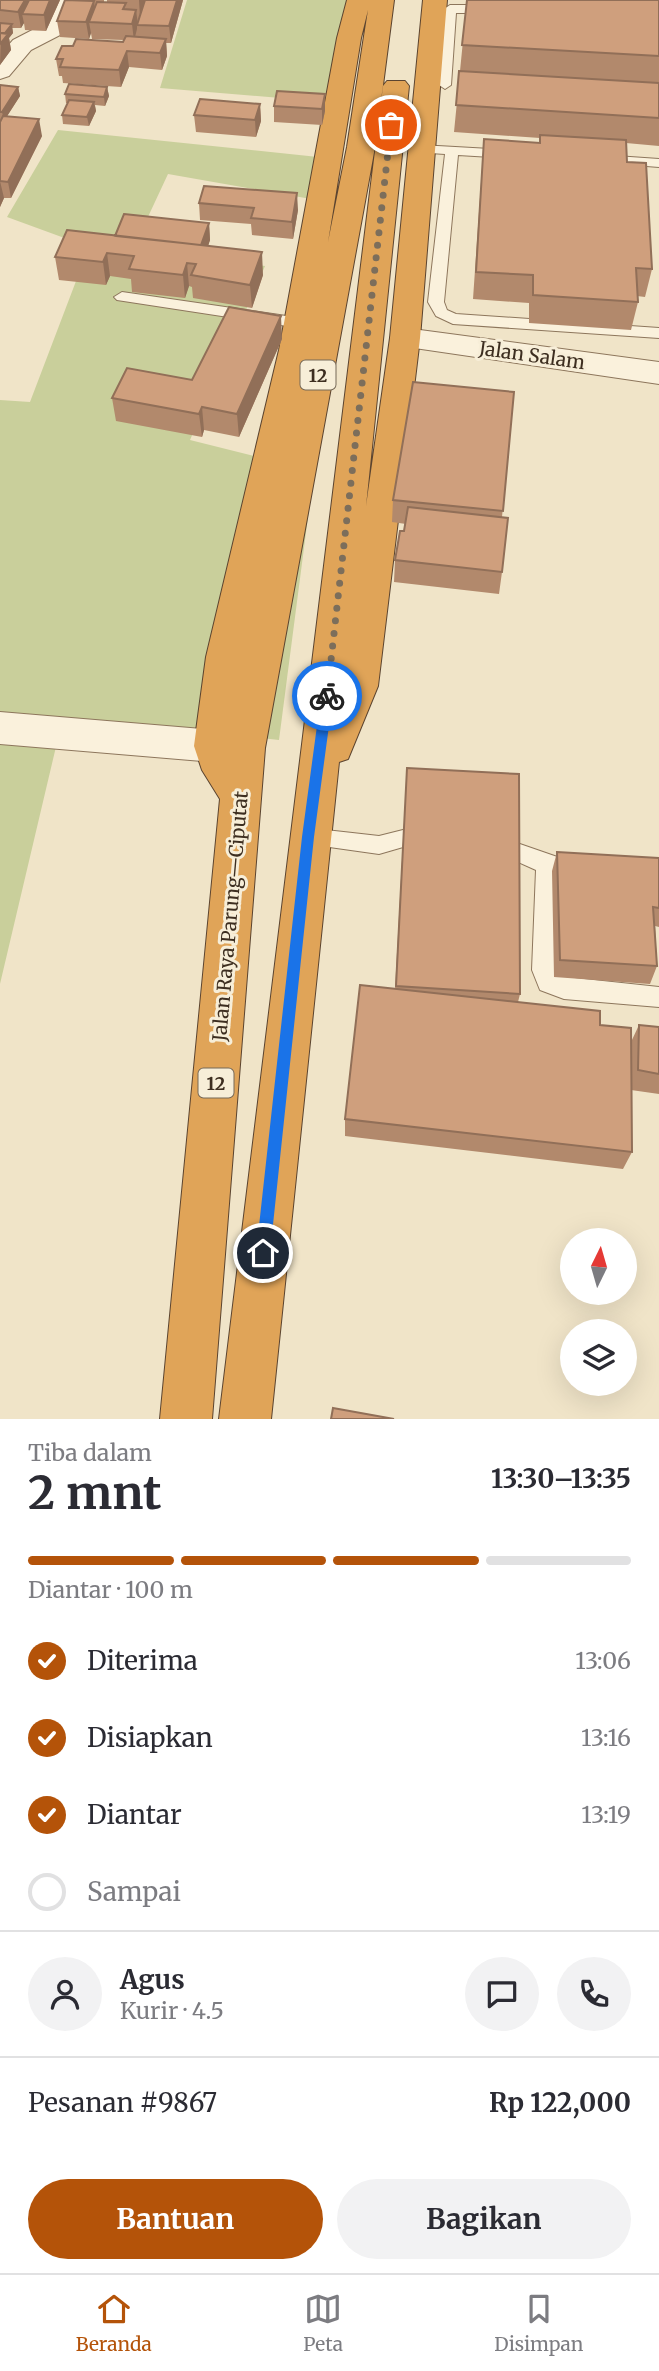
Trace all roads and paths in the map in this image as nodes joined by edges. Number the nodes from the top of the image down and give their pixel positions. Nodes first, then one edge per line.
1 (64, 0) edge
2 (359, 0) edge
3 (382, 0) edge
4 (405, 0) edge
5 (435, 0) edge
6 (509, 9) edge
7 (0, 71) edge
8 (444, 85) junction
9 (420, 149) junction
10 (452, 151) junction
11 (521, 155) edge
12 (590, 159) edge
13 (659, 163) edge
14 (122, 297) dead end
15 (300, 323) junction
16 (659, 333) edge
17 (405, 338) junction
18 (659, 373) edge
19 (0, 729) edge
20 (229, 747) junction
21 (311, 816) junction
22 (403, 839) edge
23 (514, 851) edge
24 (547, 865) junction
25 (584, 868) edge
26 (659, 997) edge
27 (186, 1419) edge
28 (245, 1419) edge

1 - 7 street
2 - 15 highway
3 - 20 highway, 12
4 - 21 highway, 12
5 - 8 highway
6 - 8 lane
8 - 9 highway
9 - 10 lane
9 - 17 highway
10 - 11 lane
10 - 16 lane
12 - 13 lane
14 - 15 lane
15 - 20 highway
17 - 18 street, Jalan Salam
17 - 21 highway
19 - 20 street
20 - 27 highway, Jalan Raya Parung—Ciputat / 12
21 - 22 lane
21 - 28 highway, 12
23 - 24 lane
24 - 25 lane
24 - 26 lane

